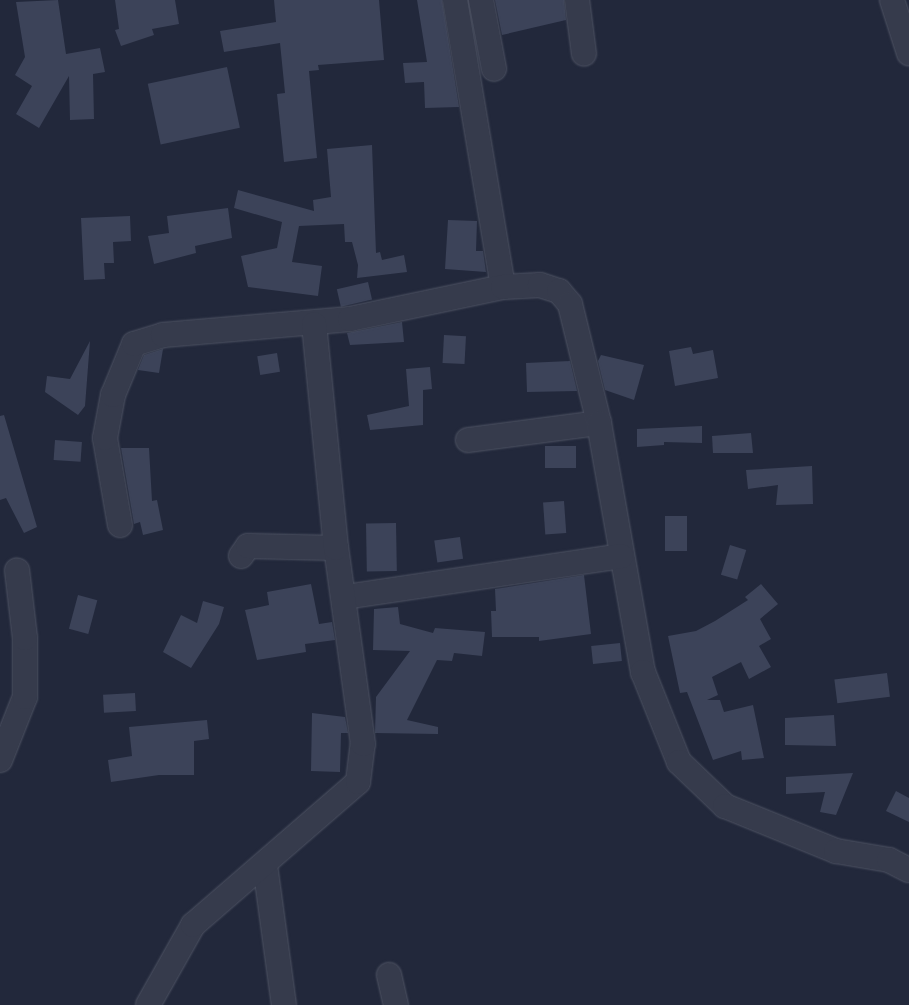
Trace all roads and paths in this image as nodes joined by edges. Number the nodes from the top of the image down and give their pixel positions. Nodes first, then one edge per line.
1 (455, 0) edge
2 (481, 0) edge
3 (577, 0) edge
4 (892, 0) edge
5 (909, 53) edge
6 (584, 54) dead end
7 (494, 69) dead end
8 (502, 286) junction
9 (314, 324) junction
10 (599, 424) junction
11 (468, 440) dead end
12 (120, 525) dead end
13 (336, 548) junction
14 (241, 556) dead end
15 (621, 556) junction
16 (17, 570) dead end
17 (345, 597) junction
18 (0, 760) edge
19 (265, 865) junction
20 (909, 870) edge
21 (389, 975) dead end
22 (148, 1005) edge
23 (284, 1005) edge
24 (396, 1005) edge

1 - 8 street
2 - 7 street
3 - 6 street
4 - 5 street
8 - 9 street
8 - 10 street
9 - 12 street
9 - 13 street
10 - 11 street
10 - 15 street
13 - 14 street
13 - 17 street
15 - 17 street
15 - 20 street
16 - 18 street
17 - 19 street
19 - 22 street
19 - 23 street
21 - 24 street

